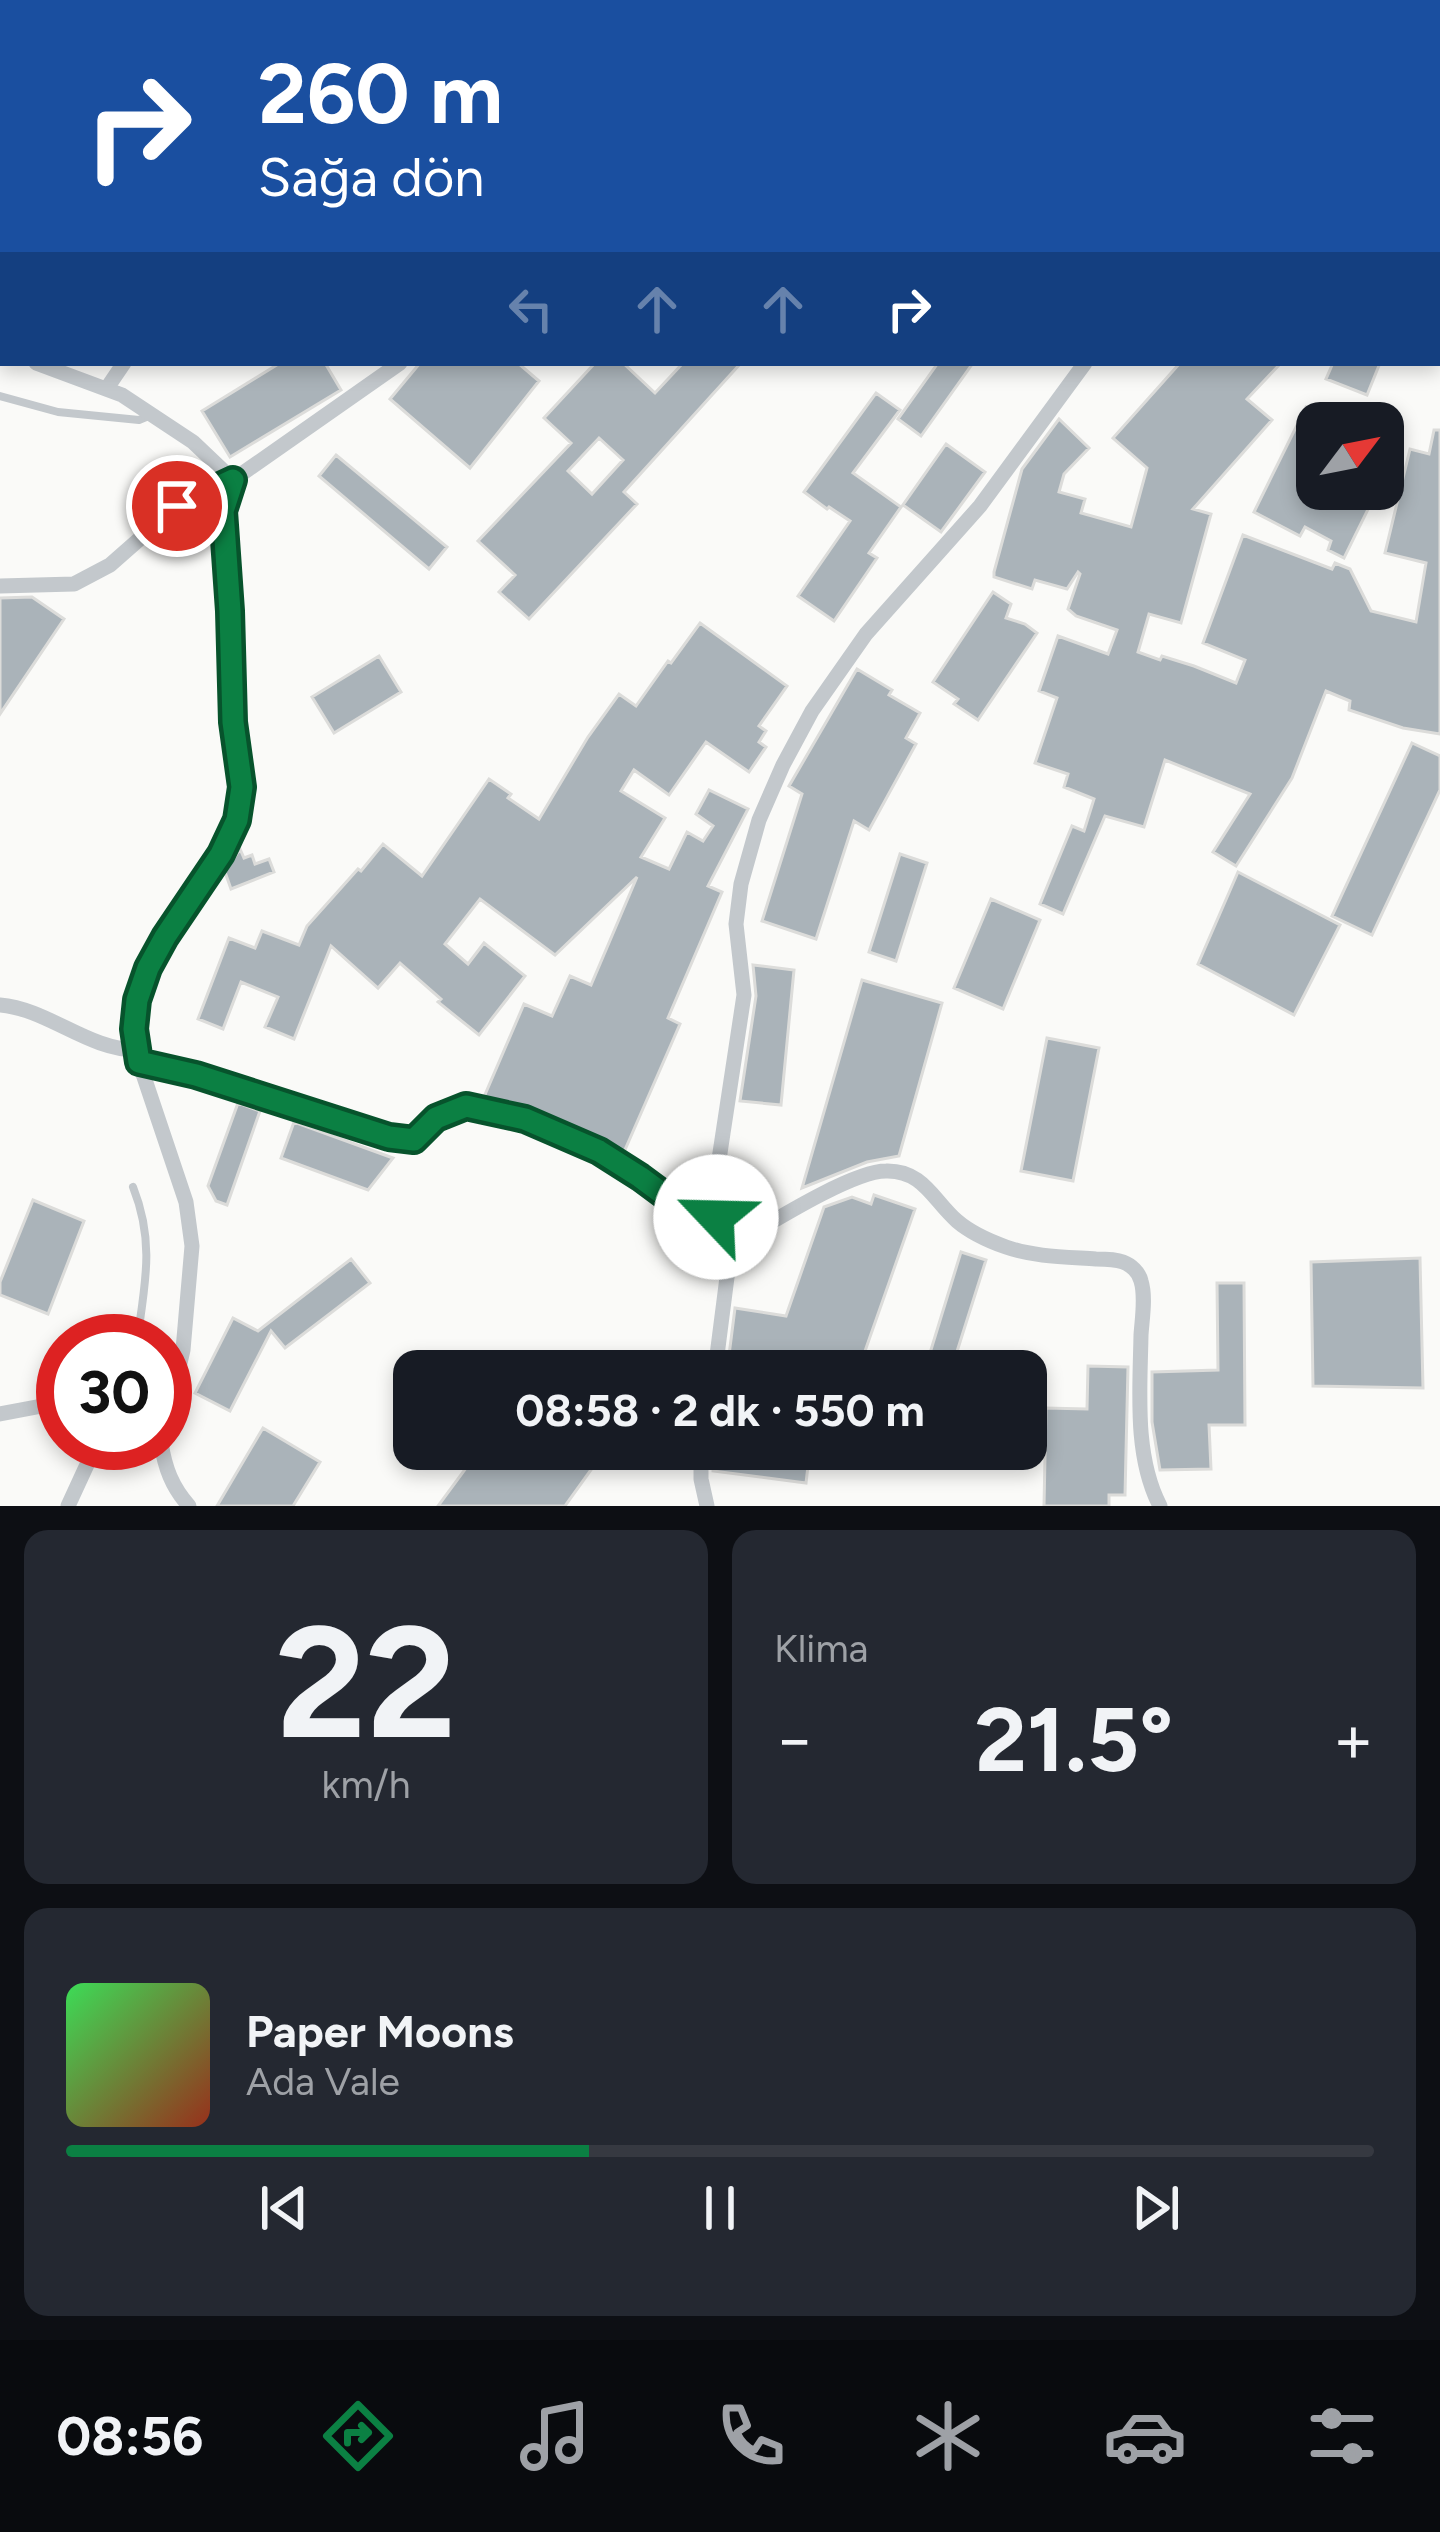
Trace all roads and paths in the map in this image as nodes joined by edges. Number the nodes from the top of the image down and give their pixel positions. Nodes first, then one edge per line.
1 (44, 366) edge
2 (122, 366) edge
3 (396, 366) edge
4 (1083, 366) edge
5 (106, 388) junction
6 (0, 396) edge
7 (152, 414) junction
8 (233, 480) junction
9 (0, 586) edge
10 (0, 1005) edge
11 (138, 1056) junction
12 (133, 1187) dead end
13 (716, 1217) junction
14 (731, 1246) junction
15 (140, 1314) edge
16 (186, 1314) edge
17 (717, 1350) edge
18 (36, 1407) edge
19 (0, 1414) edge
20 (85, 1470) edge
21 (167, 1470) edge
22 (701, 1470) edge
23 (68, 1506) edge
24 (189, 1506) edge
25 (707, 1506) edge
26 (1160, 1506) edge

1 - 5 street
2 - 5 street
3 - 8 street
4 - 13 street
5 - 7 street
6 - 7 lane
7 - 8 street
8 - 9 street
8 - 11 street
10 - 11 street
11 - 13 street
11 - 16 street
12 - 15 lane
13 - 14 street
14 - 17 street
14 - 26 street
18 - 19 street
20 - 23 street
21 - 24 street
22 - 25 street

